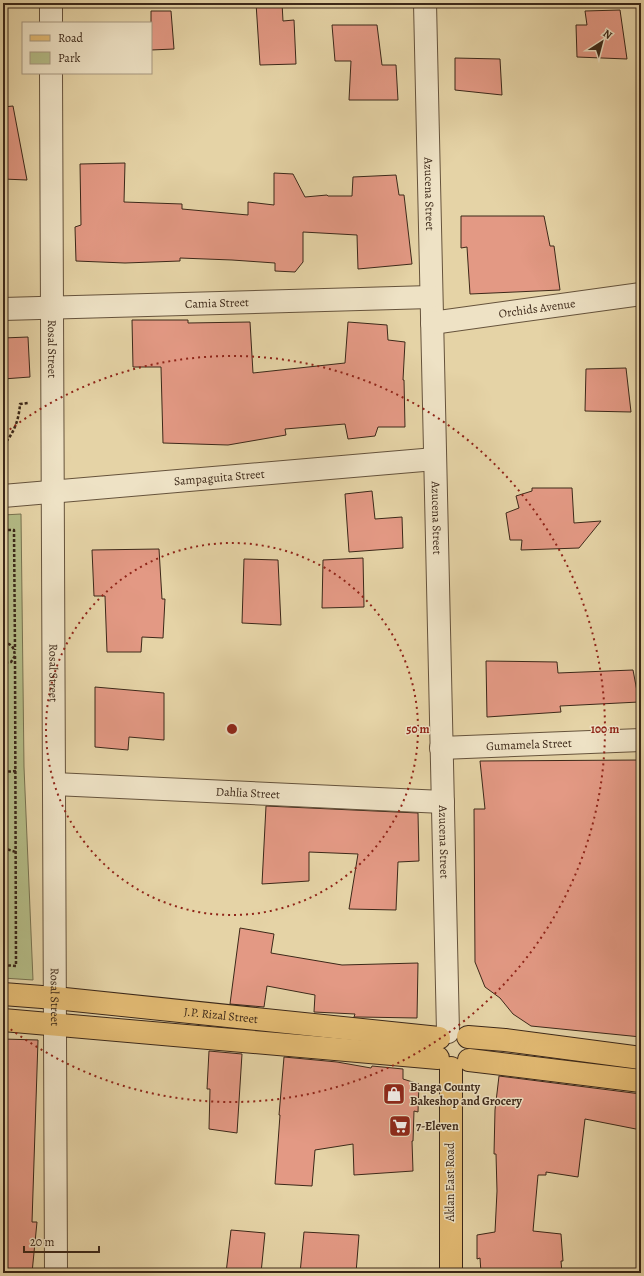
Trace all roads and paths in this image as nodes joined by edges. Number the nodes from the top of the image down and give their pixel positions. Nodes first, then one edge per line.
1 (51, 3) edge
2 (425, 3) edge
3 (51, 22) edge
4 (51, 74) edge
5 (641, 294) edge
6 (431, 297) junction
7 (52, 307) junction
8 (3, 309) edge
9 (432, 322) junction
10 (52, 402) junction
11 (3, 445) edge
12 (435, 459) junction
13 (52, 492) junction
14 (3, 496) edge
15 (3, 530) edge
16 (3, 643) edge
17 (15, 650) junction
18 (15, 656) junction
19 (3, 663) edge
20 (641, 740) edge
21 (441, 748) junction
22 (16, 771) junction
23 (3, 772) edge
24 (54, 784) junction
25 (442, 802) junction
26 (3, 848) edge
27 (16, 852) junction
28 (3, 965) edge
29 (3, 994) edge
30 (55, 998) junction
31 (3, 1020) edge
32 (55, 1024) junction
33 (452, 1049) junction
34 (641, 1058) edge
35 (641, 1081) edge
36 (56, 1273) edge
37 (451, 1273) edge

1 - 3 street
2 - 6 street, Azucena Street
4 - 7 street, Rosal Street
5 - 9 street, Orchids Avenue
6 - 7 street, Camia Street
6 - 9 street, Azucena Street
7 - 8 street, Camia Street
7 - 10 street, Rosal Street
9 - 12 street, Azucena Street
10 - 11 path
10 - 13 street, Rosal Street
12 - 13 street, Sampaguita Street
12 - 21 street, Azucena Street
13 - 14 street, Sampaguita Street
13 - 24 street, Rosal Street
15 - 17 path
16 - 17 path
17 - 18 path
18 - 19 path
18 - 22 path
20 - 21 street, Gumamela Street
21 - 25 street, Azucena Street
22 - 23 path
22 - 27 path
24 - 25 street, Dahlia Street
24 - 30 street, Rosal Street
25 - 33 street, Azucena Street
26 - 27 path
27 - 28 path
29 - 30 main road, J.P. Rizal Street
30 - 32 street, Rosal Street
30 - 33 main road, J.P. Rizal Street
31 - 32 main road, J.P. Rizal Street
32 - 33 main road, J.P. Rizal Street
32 - 36 street, Rosal Street
33 - 34 main road
33 - 35 main road
33 - 37 main road, Aklan East Road

